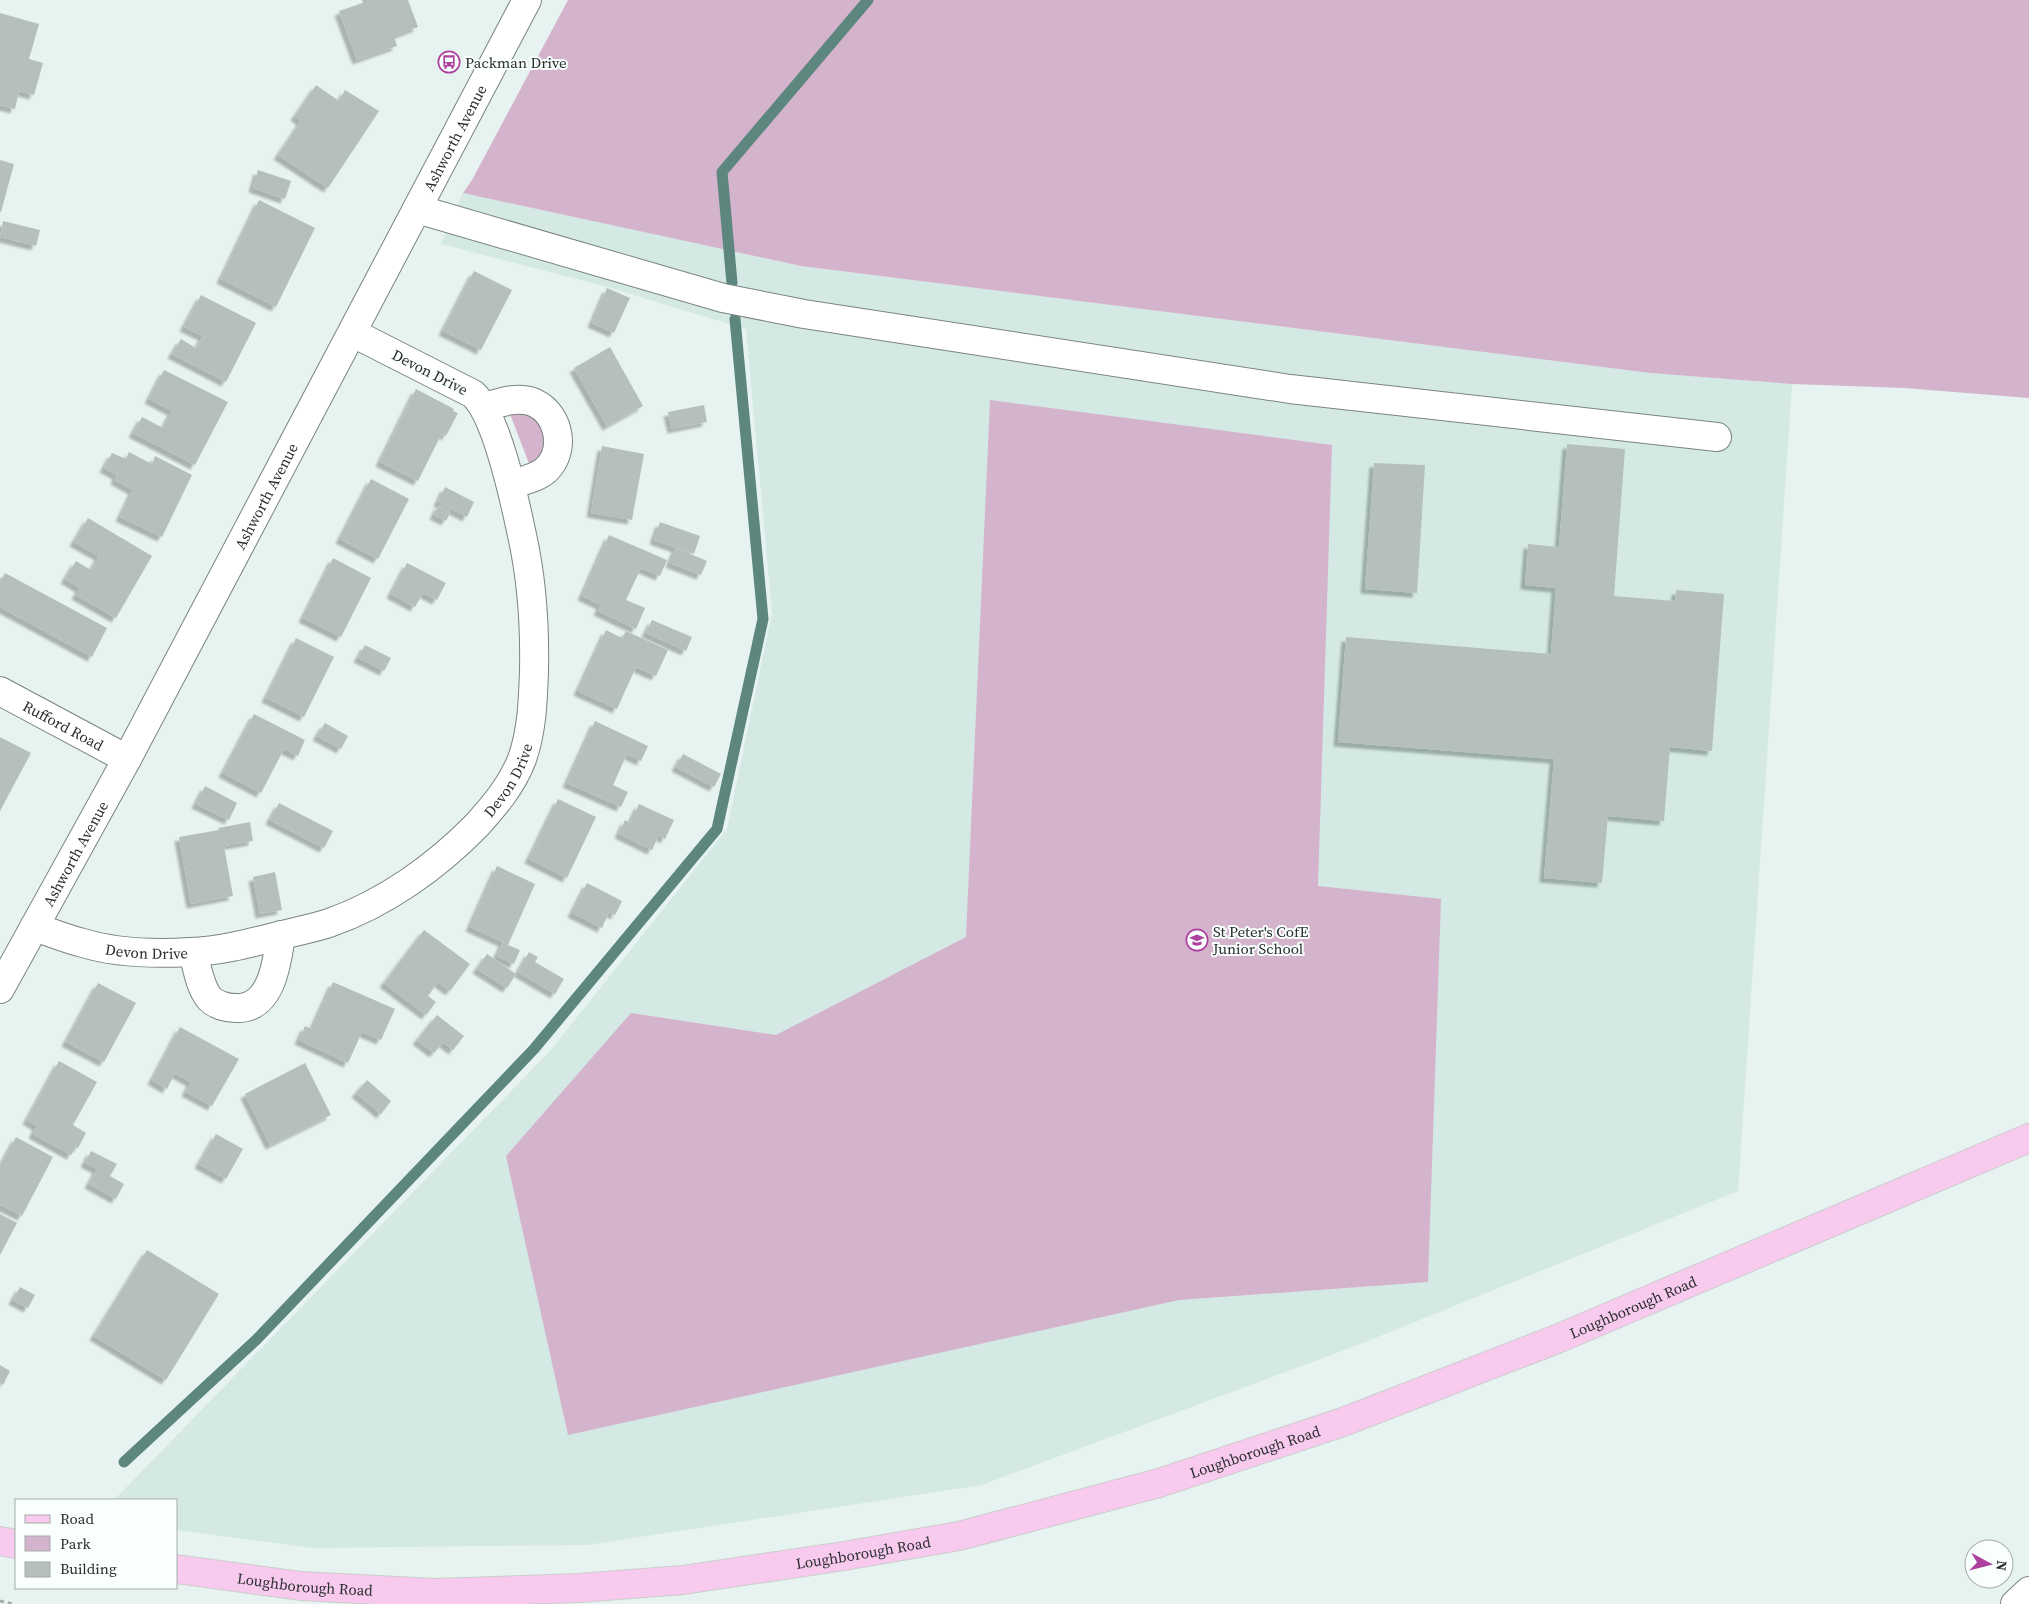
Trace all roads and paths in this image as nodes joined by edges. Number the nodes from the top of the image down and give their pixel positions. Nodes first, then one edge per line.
1 (528, 0) edge
2 (417, 209) junction
3 (353, 332) junction
4 (485, 407) junction
5 (1717, 437) dead end
6 (510, 484) junction
7 (0, 691) edge
8 (127, 759) junction
9 (34, 927) junction
10 (281, 935) junction
11 (193, 952) junction
12 (0, 989) edge
13 (2029, 1138) edge
14 (0, 1541) edge
15 (15, 1544) edge
16 (178, 1569) edge
17 (2029, 1591) edge
18 (435, 1598) edge
19 (0, 1601) edge
20 (13, 1604) edge
21 (2015, 1604) edge

1 - 2 street, Ashworth Avenue
2 - 3 street, Ashworth Avenue
2 - 5 street
3 - 4 street, Devon Drive
3 - 8 street, Ashworth Avenue
4 - 6 street, Devon Drive
4 - 6 street
6 - 10 street, Devon Drive
7 - 8 street, Rufford Road
8 - 9 street, Ashworth Avenue
9 - 11 street, Devon Drive
9 - 12 street, Ashworth Avenue
10 - 11 street, Devon Drive
10 - 11 street
13 - 18 main road, Loughborough Road
14 - 15 main road
16 - 18 main road, Loughborough Road
17 - 21 street
19 - 20 path

